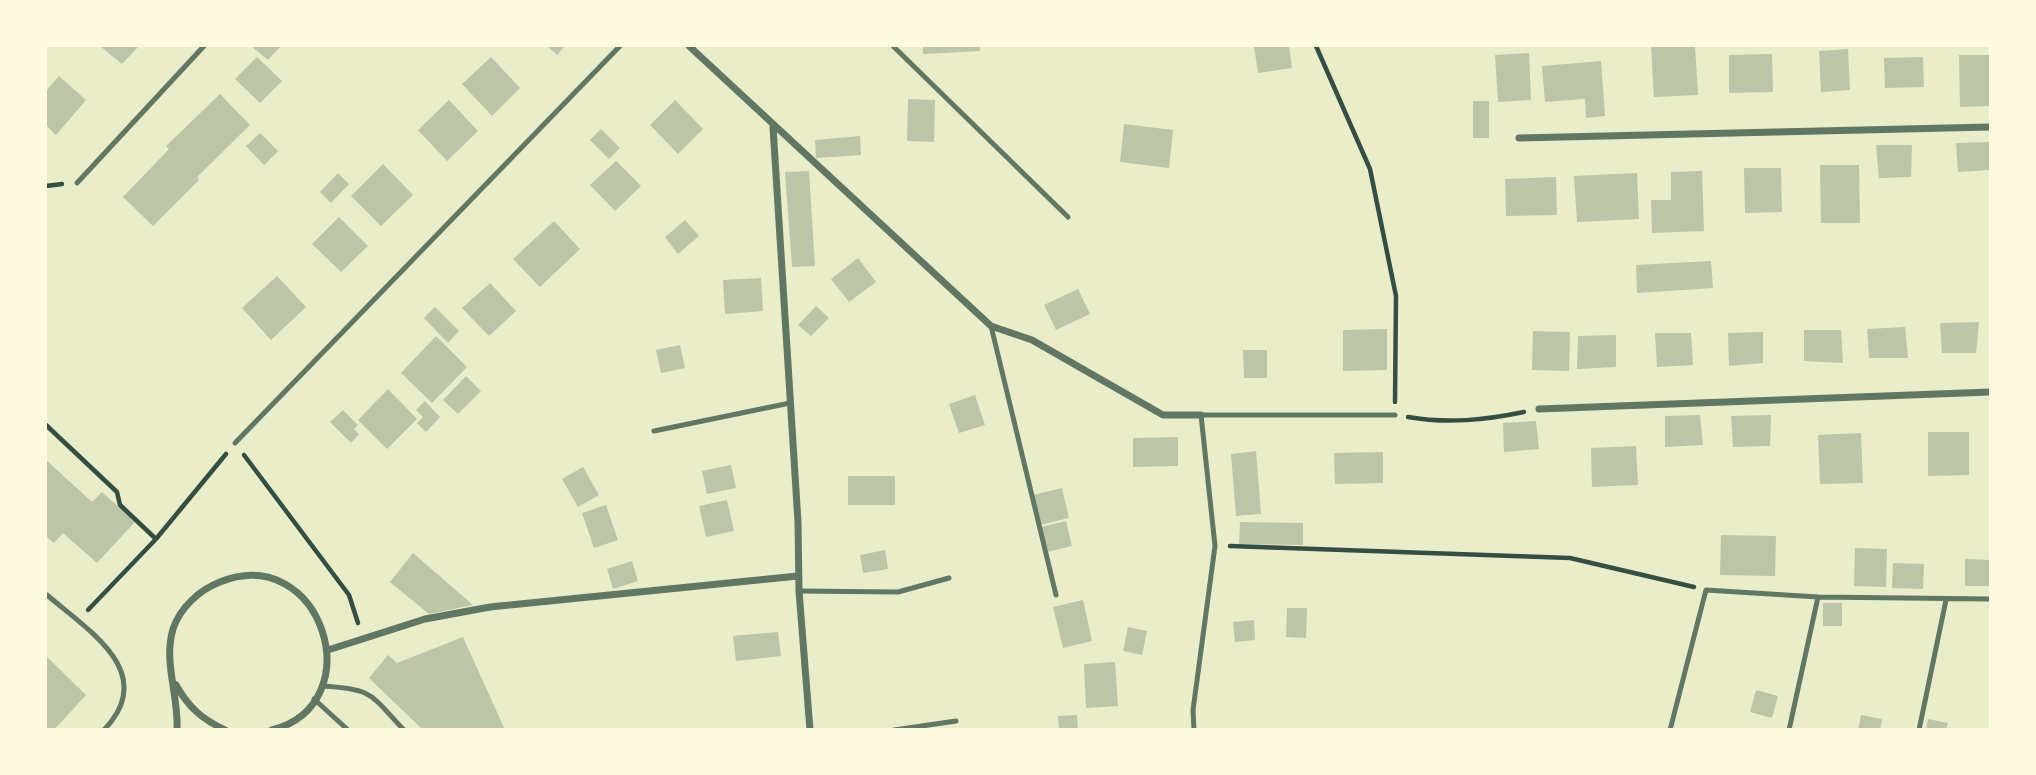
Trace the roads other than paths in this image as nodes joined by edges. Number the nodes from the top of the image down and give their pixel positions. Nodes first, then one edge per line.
1 (204, 46) edge
2 (620, 46) edge
3 (689, 46) edge
4 (893, 46) edge
5 (773, 127) junction
6 (1990, 127) edge
7 (1519, 138) dead end
8 (77, 183) dead end
9 (1068, 217) dead end
10 (990, 326) junction
11 (1990, 392) edge
12 (790, 402) junction
13 (1539, 409) road end
14 (1201, 415) junction
15 (1395, 415) road end
16 (654, 431) dead end
17 (235, 443) road end
18 (799, 576) junction
19 (949, 578) dead end
20 (799, 591) junction
21 (46, 595) edge
22 (1056, 595) dead end
23 (1818, 597) junction
24 (1990, 599) edge
25 (1946, 600) junction
26 (328, 650) junction
27 (174, 682) junction
28 (322, 686) junction
29 (314, 699) junction
30 (957, 721) dead end
31 (104, 730) edge
32 (177, 730) edge
33 (225, 730) edge
34 (272, 730) edge
35 (348, 730) edge
36 (404, 730) edge
37 (810, 730) edge
38 (894, 730) edge
39 (1194, 730) edge
40 (1670, 730) edge
41 (1789, 730) edge
42 (1919, 730) edge

1 - 8 lane
2 - 17 lane
3 - 5 street
4 - 9 lane
5 - 10 street
5 - 12 street
6 - 7 street
10 - 14 street
10 - 22 lane
11 - 13 street
12 - 16 lane
12 - 18 street
14 - 15 lane
14 - 39 lane
18 - 20 street
18 - 26 street
19 - 20 lane
20 - 37 street
21 - 31 lane
23 - 25 lane
23 - 40 lane
23 - 41 lane
24 - 25 lane
25 - 42 lane
26 - 27 street
26 - 28 street
27 - 32 street
27 - 33 street
28 - 29 street
28 - 36 lane
29 - 34 street
29 - 35 lane
30 - 38 lane

